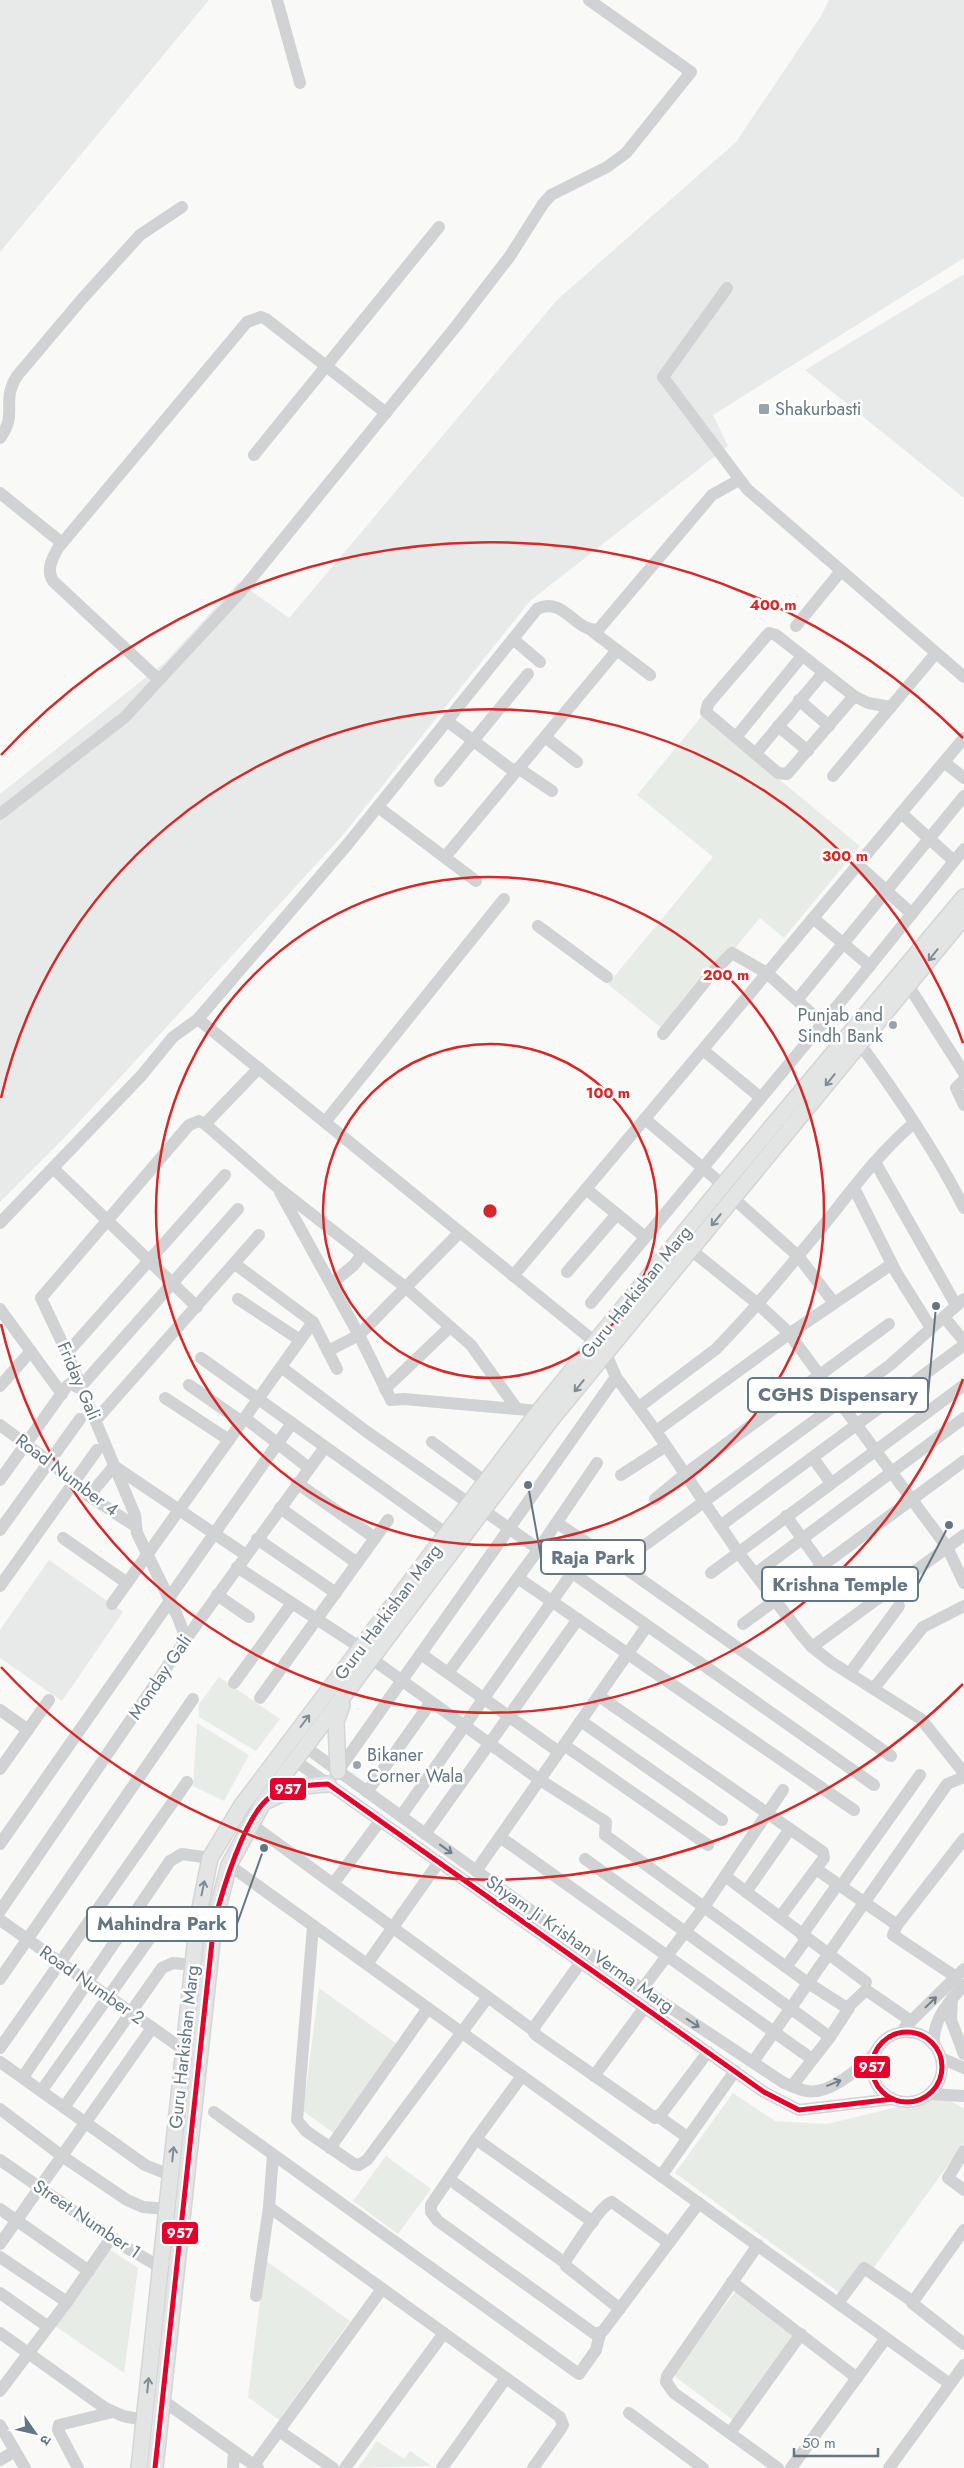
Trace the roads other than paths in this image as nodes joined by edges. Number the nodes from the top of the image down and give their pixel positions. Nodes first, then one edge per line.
1 (277, 0) edge
2 (589, 0) edge
3 (300, 83) dead end
4 (182, 207) dead end
5 (439, 227) dead end
6 (727, 288) dead end
7 (325, 366) junction
8 (386, 414) junction
9 (0, 438) edge
10 (254, 455) dead end
11 (739, 480) junction
12 (0, 493) edge
13 (62, 543) junction
14 (841, 571) junction
15 (796, 626) dead end
16 (592, 630) junction
17 (513, 639) junction
18 (617, 650) junction
19 (936, 653) junction
20 (802, 656) junction
21 (540, 662) dead end
22 (823, 672) junction
23 (528, 674) dead end
24 (650, 675) dead end
25 (964, 678) edge
26 (159, 680) junction
27 (854, 696) junction
28 (799, 700) junction
29 (891, 707) junction
30 (447, 721) junction
31 (778, 726) junction
32 (829, 726) junction
33 (544, 737) junction
34 (736, 737) junction
35 (964, 738) edge
36 (473, 741) junction
37 (808, 751) junction
38 (756, 753) junction
39 (577, 762) dead end
40 (944, 762) junction
41 (517, 770) junction
42 (833, 776) dead end
43 (964, 778) edge
44 (440, 782) dead end
45 (552, 791) dead end
46 (964, 796) edge
47 (378, 807) junction
48 (901, 813) junction
49 (0, 814) edge
50 (929, 838) junction
51 (964, 849) edge
52 (445, 857) junction
53 (954, 861) junction
54 (858, 865) junction
55 (476, 881) dead end
56 (886, 891) junction
57 (964, 897) edge
58 (504, 899) dead end
59 (912, 914) junction
60 (964, 917) edge
61 (813, 918) junction
62 (538, 926) dead end
63 (844, 944) junction
64 (870, 966) junction
65 (767, 973) junction
66 (607, 977) dead end
67 (908, 985) junction
68 (797, 1000) junction
69 (198, 1019) junction
70 (823, 1024) junction
71 (664, 1034) dead end
72 (860, 1044) junction
73 (703, 1050) junction
74 (960, 1058) edge
75 (259, 1068) junction
76 (964, 1073) edge
77 (964, 1080) edge
78 (761, 1098) junction
79 (964, 1104) edge
80 (645, 1119) junction
81 (325, 1122) junction
82 (914, 1122) junction
83 (204, 1124) junction
84 (875, 1162) junction
85 (53, 1168) junction
86 (703, 1168) junction
87 (225, 1175) dead end
88 (723, 1185) junction
89 (277, 1187) junction
90 (854, 1188) junction
91 (586, 1189) junction
92 (733, 1198) junction
93 (964, 1208) edge
94 (238, 1209) dead end
95 (616, 1214) junction
96 (108, 1221) junction
97 (0, 1223) edge
98 (460, 1232) junction
99 (259, 1235) dead end
100 (645, 1237) junction
101 (691, 1250) junction
102 (362, 1254) junction
103 (798, 1256) junction
104 (149, 1260) junction
105 (234, 1264) junction
106 (892, 1264) junction
107 (567, 1272) dead end
108 (514, 1276) junction
109 (173, 1283) junction
110 (331, 1284) junction
111 (405, 1288) junction
112 (238, 1299) dead end
113 (960, 1302) edge
114 (591, 1303) dead end
115 (834, 1303) junction
116 (758, 1304) junction
117 (197, 1307) junction
118 (0, 1309) edge
119 (944, 1317) junction
120 (313, 1322) junction
121 (889, 1324) dead end
122 (450, 1327) junction
123 (932, 1328) junction
124 (789, 1334) junction
125 (359, 1335) junction
126 (300, 1340) junction
127 (964, 1343) edge
128 (602, 1346) junction
129 (31, 1351) junction
130 (328, 1351) junction
131 (67, 1353) junction
132 (201, 1358) dead end
133 (281, 1367) junction
134 (337, 1369) dead end
135 (820, 1375) junction
136 (616, 1377) junction
137 (82, 1385) junction
138 (189, 1385) dead end
139 (964, 1385) edge
140 (0, 1386) edge
141 (385, 1389) junction
142 (62, 1394) junction
143 (165, 1398) dead end
144 (258, 1399) junction
145 (840, 1402) junction
146 (639, 1407) junction
147 (517, 1408) junction
148 (540, 1411) junction
149 (964, 1418) edge
150 (80, 1419) dead end
151 (96, 1420) junction
152 (243, 1420) junction
153 (292, 1423) junction
154 (0, 1425) edge
155 (857, 1426) junction
156 (656, 1431) junction
157 (229, 1440) junction
158 (432, 1442) dead end
159 (26, 1443) junction
160 (278, 1443) junction
161 (666, 1446) junction
162 (325, 1447) junction
163 (97, 1450) dead end
164 (876, 1451) junction
165 (814, 1458) junction
166 (964, 1461) edge
167 (50, 1462) junction
168 (597, 1463) dead end
169 (114, 1466) junction
170 (309, 1468) junction
171 (892, 1473) junction
172 (685, 1474) junction
173 (621, 1475) dead end
174 (0, 1480) edge
175 (486, 1482) junction
176 (73, 1483) junction
177 (297, 1483) junction
178 (831, 1483) junction
179 (89, 1496) junction
180 (655, 1499) dead end
181 (913, 1500) junction
182 (703, 1501) junction
183 (476, 1507) junction
184 (280, 1508) junction
185 (179, 1510) junction
186 (786, 1516) junction
187 (388, 1520) dead end
188 (557, 1523) junction
189 (135, 1526) junction
190 (720, 1526) junction
191 (0, 1530) edge
192 (509, 1530) junction
193 (214, 1533) junction
194 (447, 1534) junction
195 (964, 1535) edge
196 (63, 1538) dead end
197 (375, 1538) junction
198 (257, 1539) junction
199 (802, 1539) junction
200 (591, 1546) junction
201 (947, 1547) junction
202 (538, 1550) junction
203 (738, 1552) junction
204 (148, 1554) junction
205 (246, 1555) junction
206 (357, 1563) junction
207 (822, 1566) junction
208 (237, 1567) junction
209 (625, 1568) junction
210 (711, 1573) dead end
211 (573, 1574) junction
212 (755, 1574) junction
213 (963, 1577) edge
214 (518, 1578) junction
215 (127, 1583) junction
216 (0, 1586) edge
217 (336, 1593) junction
218 (217, 1595) junction
219 (170, 1599) junction
220 (775, 1600) junction
221 (554, 1601) junction
222 (292, 1603) junction
223 (112, 1604) dead end
224 (899, 1606) dead end
225 (964, 1606) edge
226 (249, 1617) dead end
227 (317, 1619) junction
228 (578, 1619) junction
229 (743, 1624) dead end
230 (647, 1626) junction
231 (186, 1639) junction
232 (812, 1647) junction
233 (360, 1648) junction
234 (421, 1654) junction
235 (628, 1654) junction
236 (372, 1659) junction
237 (448, 1673) junction
238 (850, 1673) junction
239 (402, 1680) junction
240 (234, 1683) dead end
241 (874, 1688) junction
242 (347, 1692) junction
243 (599, 1696) junction
244 (260, 1698) dead end
245 (483, 1698) junction
246 (193, 1699) dead end
247 (49, 1700) dead end
248 (432, 1702) junction
249 (0, 1710) edge
250 (510, 1717) junction
251 (582, 1721) junction
252 (464, 1725) junction
253 (28, 1730) junction
254 (293, 1738) junction
255 (490, 1744) junction
256 (306, 1747) junction
257 (562, 1749) junction
258 (5, 1752) edge
259 (282, 1752) junction
260 (891, 1756) dead end
261 (295, 1761) junction
262 (0, 1770) edge
263 (338, 1771) junction
264 (964, 1773) edge
265 (920, 1775) dead end
266 (964, 1778) edge
267 (540, 1780) junction
268 (187, 1782) dead end
269 (328, 1784) junction
270 (874, 1785) dead end
271 (784, 1790) dead end
272 (367, 1792) junction
273 (264, 1803) junction
274 (854, 1810) dead end
275 (767, 1813) junction
276 (401, 1816) junction
277 (380, 1820) junction
278 (722, 1820) dead end
279 (251, 1824) junction
280 (790, 1829) junction
281 (425, 1834) junction
282 (500, 1837) junction
283 (964, 1839) edge
284 (0, 1844) edge
285 (708, 1845) dead end
286 (210, 1858) junction
287 (585, 1859) dead end
288 (440, 1862) junction
289 (230, 1865) junction
290 (816, 1869) junction
291 (476, 1871) junction
292 (725, 1876) junction
293 (333, 1884) junction
294 (840, 1885) junction
295 (746, 1892) junction
296 (865, 1902) junction
297 (704, 1907) junction
298 (0, 1911) edge
299 (198, 1914) junction
300 (780, 1917) junction
301 (0, 1920) edge
302 (897, 1925) junction
303 (314, 1926) junction
304 (392, 1928) junction
305 (684, 1931) junction
306 (805, 1936) junction
307 (28, 1940) junction
308 (829, 1954) junction
309 (667, 1956) junction
310 (581, 1962) junction
311 (61, 1963) junction
312 (367, 1964) junction
313 (193, 1965) junction
314 (786, 1967) junction
315 (1, 1976) edge
316 (961, 1977) edge
317 (88, 1982) junction
318 (866, 1982) dead end
319 (808, 1984) junction
320 (642, 1989) junction
321 (108, 1997) junction
322 (488, 1997) junction
323 (952, 1998) junction
324 (645, 2007) junction
325 (428, 2008) junction
326 (849, 2008) junction
327 (791, 2010) junction
328 (131, 2013) junction
329 (911, 2021) junction
330 (152, 2028) junction
331 (533, 2030) junction
332 (462, 2032) junction
333 (774, 2032) junction
334 (898, 2034) junction
335 (830, 2037) junction
336 (934, 2045) junction
337 (0, 2048) edge
338 (184, 2050) junction
339 (708, 2052) junction
340 (876, 2052) junction
341 (964, 2054) edge
342 (812, 2058) junction
343 (941, 2058) junction
344 (0, 2062) edge
345 (753, 2062) junction
346 (964, 2068) edge
347 (735, 2070) junction
348 (522, 2076) junction
349 (594, 2076) junction
350 (24, 2077) junction
351 (792, 2086) junction
352 (42, 2090) junction
353 (929, 2094) junction
354 (964, 2096) edge
355 (893, 2099) junction
356 (65, 2106) junction
357 (0, 2109) edge
358 (214, 2112) dead end
359 (659, 2117) junction
360 (86, 2122) junction
361 (687, 2137) junction
362 (476, 2139) junction
363 (330, 2148) junction
364 (964, 2151) edge
365 (273, 2155) junction
366 (62, 2156) junction
367 (0, 2160) edge
368 (170, 2175) junction
369 (661, 2176) junction
370 (449, 2178) junction
371 (40, 2187) junction
372 (964, 2190) edge
373 (699, 2203) junction
374 (269, 2207) junction
375 (0, 2209) edge
376 (167, 2209) junction
377 (16, 2220) junction
378 (592, 2222) junction
379 (964, 2230) edge
380 (111, 2238) junction
381 (669, 2243) junction
382 (0, 2244) edge
383 (758, 2245) junction
384 (0, 2257) edge
385 (565, 2263) junction
386 (160, 2268) junction
387 (89, 2271) junction
388 (176, 2275) junction
389 (732, 2282) junction
390 (382, 2289) junction
391 (0, 2293) edge
392 (256, 2296) dead end
393 (912, 2301) junction
394 (67, 2302) junction
395 (838, 2303) junction
396 (620, 2309) junction
397 (47, 2326) junction
398 (0, 2332) edge
399 (444, 2333) junction
400 (600, 2334) junction
401 (801, 2334) junction
402 (886, 2338) junction
403 (964, 2344) edge
404 (29, 2353) junction
405 (964, 2365) edge
406 (506, 2378) junction
407 (857, 2378) junction
408 (950, 2384) junction
409 (0, 2391) edge
410 (162, 2400) junction
411 (113, 2412) junction
412 (629, 2413) dead end
413 (144, 2420) junction
414 (0, 2425) edge
415 (279, 2431) junction
416 (730, 2434) junction
417 (15, 2451) junction
418 (234, 2451) junction
419 (0, 2460) edge
420 (256, 2467) edge
421 (25, 2468) edge
422 (78, 2468) edge
423 (139, 2468) edge
424 (155, 2468) edge
425 (233, 2468) edge
426 (333, 2468) edge
427 (346, 2468) edge
428 (442, 2468) edge
429 (533, 2468) edge
430 (703, 2468) edge
431 (778, 2468) edge
432 (791, 2468) edge
433 (889, 2468) edge

1 - 3 street
2 - 8 street
4 - 9 street
5 - 7 street
6 - 11 street
7 - 8 street
7 - 10 street
7 - 13 street
8 - 26 street
11 - 14 street
11 - 16 street
12 - 13 street
13 - 26 street
14 - 15 street
14 - 19 street
16 - 17 street
16 - 18 street
17 - 21 street
17 - 30 street
18 - 24 street
18 - 33 street
19 - 25 street
19 - 29 street
20 - 22 street
20 - 34 street
20 - 34 street
22 - 27 street
22 - 28 street
23 - 36 street
26 - 49 street
27 - 29 street
27 - 32 street
28 - 31 street
28 - 32 street
29 - 42 street
30 - 36 street
30 - 47 street
31 - 37 street
31 - 38 street
32 - 37 street
33 - 39 street
33 - 41 street
34 - 38 street
35 - 40 street
36 - 41 street
36 - 44 street
37 - 38 street
40 - 43 street
40 - 48 street
41 - 45 street
41 - 52 street
46 - 50 street
47 - 52 street
47 - 69 street
48 - 50 street
48 - 54 street
50 - 53 street
50 - 56 street
51 - 53 street
52 - 55 street
53 - 59 street
54 - 56 street
54 - 61 street
56 - 59 street
56 - 63 street
57 - 88 main road, Guru Harkishan Marg
58 - 81 street
59 - 64 street
60 -> 67 main road, Guru Harkishan Marg
61 - 63 street
61 - 65 street
62 - 66 street
63 - 64 street
63 - 68 street
64 - 70 street
65 - 68 street
65 - 71 street
65 - 73 street
67 - 72 main road, Guru Harkishan Marg
67 - 74 street
68 - 70 street
69 - 75 street
69 - 85 street
70 - 78 street
72 - 82 street
72 -> 92 main road, Guru Harkishan Marg
73 - 78 street
73 - 80 street
74 - 76 street
75 - 81 street
75 - 83 street
77 - 79 street
78 - 86 street
80 - 86 street
80 - 91 street
81 - 98 street
82 - 84 street
82 - 93 street
83 - 89 street
83 - 96 street
84 - 90 street
84 - 113 street
85 - 96 street
85 - 97 street
86 - 88 street
86 - 100 street
87 - 104 street
88 - 128 main road, Guru Harkishan Marg
89 - 102 street
89 - 110 street
90 - 103 street
90 - 106 street
91 - 95 street
91 - 108 street
92 -> 101 main road, Guru Harkishan Marg
92 - 103 street
94 - 109 street
95 - 100 street
95 - 107 street
96 - 104 street
96 - 131 street, Friday Gali
98 - 108 street
98 - 111 street
99 - 105 street
100 - 114 street
101 - 116 street
101 - 128 main road, Guru Harkishan Marg
102 - 110 street
102 - 111 street
103 - 115 street
103 - 116 street
104 - 109 street
104 - 131 street
105 - 117 street
105 - 120 street
106 - 115 street
106 - 123 street
108 - 128 street
109 - 117 street
109 - 137 street
110 - 125 street
111 - 122 street
111 - 125 street
112 - 126 street
113 - 119 street
115 - 124 street
116 - 124 street
116 - 146 street
117 - 151 street
118 - 129 street
119 - 123 street
119 - 127 street
120 - 126 street
120 - 130 street
121 - 135 street
122 - 141 street
122 - 147 street
123 - 145 street
124 - 135 street
124 - 156 street
125 - 130 street
125 - 141 street
126 - 133 street
127 - 155 street
128 - 136 street
128 - 148 main road, Guru Harkishan Marg
128 -> 183 main road, Guru Harkishan Marg
129 - 140 street
129 - 142 street
130 - 134 street
131 - 137 street, Friday Gali
132 - 144 street
133 - 144 street
133 - 183 street
135 - 145 street
135 - 172 street
136 - 146 street
136 - 192 street
137 - 142 street
137 - 151 street, Friday Gali
138 - 152 street
139 - 164 street
141 - 147 street
142 - 159 street
143 - 157 street
144 - 152 street
144 - 153 street
145 - 155 street
145 - 182 street
146 - 156 street
147 - 148 street
148 - 175 main road, Guru Harkishan Marg
149 - 171 street
150 - 167 street
151 - 169 street, Friday Gali
152 - 157 street
152 - 160 street
153 - 160 street
153 - 162 street
154 - 159 street, Road Number 4
155 - 164 street
155 - 165 street
156 - 161 street
157 - 185 street
158 - 175 street
159 - 167 street, Road Number 4
159 - 174 street
160 - 170 street
160 - 193 street
161 - 172 street
161 - 173 street
162 - 170 street, Monday Gali
162 - 194 street
163 - 176 street
164 - 171 street
164 - 178 street
165 - 178 street
165 - 190 street
166 - 181 street
167 - 176 street, Road Number 4
167 - 191 street
168 - 188 street
169 - 179 street
169 - 185 street
169 - 189 street, Friday Gali
170 - 177 street, Monday Gali
171 - 181 street
171 - 199 street
172 - 180 street
172 - 182 street
175 - 183 main road, Guru Harkishan Marg
176 - 179 street, Road Number 4
176 - 216 street
177 - 184 street, Monday Gali
177 - 197 street
178 - 186 street
179 - 189 street, Road Number 4
181 - 201 street
181 - 207 street
182 - 190 street
182 - 209 street
183 - 192 street
183 - 194 main road, Guru Harkishan Marg
183 - 236 main road, Guru Harkishan Marg
184 - 198 street, Monday Gali
184 - 206 street
185 - 193 street
185 - 204 street
186 - 199 street
186 - 203 street
187 - 197 street
188 - 200 street
188 - 202 street
189 - 204 street, Friday Gali
190 - 203 street
192 - 202 street
192 - 234 street
193 - 205 street
193 - 219 street
194 - 233 main road, Guru Harkishan Marg
195 - 201 street
196 - 215 street
197 - 206 street
198 - 205 street, Monday Gali
198 - 217 street
199 - 207 street
199 - 212 street
200 - 209 street
200 - 211 street
201 - 213 street
201 - 232 street
202 - 211 street
202 - 214 street
203 - 210 street
203 - 212 street
204 - 215 street
204 - 219 street, Friday Gali
205 - 208 street, Monday Gali
206 - 217 street
207 - 220 street
208 - 218 street, Monday Gali
208 - 222 street
209 - 260 street
211 - 221 street
211 - 230 street
212 - 220 street
214 - 221 street
214 - 237 street
215 - 223 street
217 - 227 street
218 - 226 street
218 - 231 street, Monday Gali
219 - 231 street, Friday Gali
219 - 284 street
220 - 229 street
220 - 232 street
221 - 228 street
221 - 245 street
222 - 227 street
222 - 240 street
224 - 238 street
225 - 241 street
227 - 233 street
227 - 244 street
228 - 235 street
228 - 250 street
230 - 235 street
230 - 270 street
231 - 298 street, Monday Gali
232 - 238 street
254 -> 233 main road, Guru Harkishan Marg
234 - 237 street
234 - 239 street
235 - 243 street
235 - 274 street
236 - 239 street
236 - 242 main road, Guru Harkishan Marg
237 - 245 street
238 - 241 street
239 - 248 street
239 - 263 street
241 - 264 street
242 - 256 main road, Guru Harkishan Marg
242 - 263 main road
243 - 251 street
243 - 275 street
245 - 250 street
245 - 252 street
246 - 307 street
247 - 253 street
248 - 252 street
248 - 272 street
249 - 253 street
250 - 255 street
250 - 257 street
251 - 257 street
251 - 278 street
252 - 255 street
252 - 276 street
253 - 258 street
254 - 256 street, Shyam Ji Krishan Verma Marg
254 - 259 main road, Guru Harkishan Marg
255 - 267 street
255 - 281 street
256 - 261 main road, Guru Harkishan Marg
256 - 263 street, Shyam Ji Krishan Verma Marg
257 - 267 street
257 - 285 street
258 - 262 street
259 - 261 street, Shyam Ji Krishan Verma Marg
259 - 286 main road, Guru Harkishan Marg
261 - 269 street, Shyam Ji Krishan Verma Marg
261 - 273 main road, Guru Harkishan Marg
263 - 272 street, Shyam Ji Krishan Verma Marg
265 - 294 street
266 - 296 street
267 - 282 street
267 - 297 street
268 - 311 street
269 - 273 main road
269 - 277 street, Shyam Ji Krishan Verma Marg
271 - 275 street
272 - 276 street, Shyam Ji Krishan Verma Marg
273 - 279 main road, Guru Harkishan Marg
275 - 280 street
275 - 292 street
276 - 281 street, Shyam Ji Krishan Verma Marg
277 - 288 street, Shyam Ji Krishan Verma Marg
277 - 293 street
279 - 289 main road, Guru Harkishan Marg
279 - 293 street
280 - 290 street
280 - 295 street
281 -> 291 street, Shyam Ji Krishan Verma Marg
282 - 291 street
282 - 309 street
283 - 302 street
299 -> 286 main road, Guru Harkishan Marg
286 - 317 street
287 - 305 street
288 - 304 street
288 - 310 street, Shyam Ji Krishan Verma Marg
289 - 303 street
289 - 388 main road, Guru Harkishan Marg
290 - 294 street
290 - 300 street
291 - 320 street, Shyam Ji Krishan Verma Marg
292 - 295 street
292 - 297 street
293 - 304 street
294 - 296 street
294 - 306 street
295 - 300 street
296 - 302 street
296 - 308 street
297 - 305 street
297 - 314 street
299 - 313 main road, Guru Harkishan Marg
299 - 321 street
300 - 306 street
301 - 307 street, Road Number 2
302 - 316 street
303 - 312 street
303 - 363 street
304 - 312 street
304 - 322 street
305 - 309 street
305 - 327 street
306 - 308 street
306 - 314 street
307 - 311 street, Road Number 2
307 - 315 street
308 - 318 street
308 - 319 street
309 - 320 street
309 - 333 street
310 - 324 street, Shyam Ji Krishan Verma Marg
310 - 331 street
311 - 317 street, Road Number 2
311 - 337 street
312 - 325 street
313 - 328 street
313 - 338 main road, Guru Harkishan Marg
314 - 319 street
316 - 323 street
329 -> 316 street
317 - 321 street, Road Number 2
317 - 350 street
319 - 326 street
319 - 327 street
320 -> 345 street, Shyam Ji Krishan Verma Marg
321 - 328 street, Road Number 2
321 - 352 street
322 - 331 street
322 - 332 street
323 - 336 street
323 - 341 street
324 - 339 street, Shyam Ji Krishan Verma Marg
324 - 349 street
325 - 332 street
325 - 363 street
326 - 329 street
326 - 335 street
327 - 333 street
327 - 335 street
328 - 330 street, Road Number 2
328 - 356 street
329 - 334 street
330 - 338 street, Road Number 2
330 - 360 street
331 - 349 street
332 - 348 street
332 - 363 street
333 - 342 street
333 - 345 street
334 - 336 street
334 - 340 street
335 - 342 street
336 - 343 street
368 -> 338 main road, Guru Harkishan Marg
339 - 347 street, Shyam Ji Krishan Verma Marg
339 - 359 street
351 -> 340 street, Shyam Ji Krishan Verma Marg
340 - 355 street
342 - 351 street
343 - 346 street
343 - 353 street
344 - 350 street
345 - 351 street, Shyam Ji Krishan Verma Marg
347 - 355 street, Shyam Ji Krishan Verma Marg
347 - 361 street
348 - 362 street
348 - 369 street
349 - 359 street
350 - 352 street
352 - 356 street
353 - 354 street
353 - 355 street
356 - 360 street
357 - 366 street
358 - 365 street
359 - 361 street
360 - 366 street
360 - 368 street
361 - 369 street
362 - 370 street
362 - 378 street
364 - 372 street
365 - 374 street
365 - 400 street
366 - 371 street
366 - 376 street
367 - 371 street, Street Number 1
368 - 376 main road, Guru Harkishan Marg
369 - 373 street
370 - 385 street
370 - 400 street
371 - 377 street
371 - 380 street, Street Number 1
373 - 381 street
373 - 383 street
374 - 390 street
374 - 392 street
375 - 377 street
376 - 386 main road, Guru Harkishan Marg
377 - 382 street
377 - 387 street
378 - 381 street
378 - 385 street
379 - 393 street
380 - 386 street, Street Number 1
380 - 387 street
381 - 396 street
383 - 389 street
383 - 395 street
384 - 394 street
385 - 396 street
386 - 388 street, Street Number 1
413 -> 386 main road, Guru Harkishan Marg
387 - 394 street
388 - 410 main road, Guru Harkishan Marg
389 - 401 street
389 - 416 street
390 - 399 street
390 - 415 street
391 - 397 street
393 - 395 street
393 - 403 street
394 - 397 street
395 - 402 street
396 - 400 street
397 - 404 street
398 - 404 street
399 - 406 street
399 - 427 street
401 - 407 street
401 - 416 street
402 - 407 street
402 - 408 street
404 - 409 street
404 - 411 street
405 - 408 street
406 - 428 street
406 - 429 street
407 - 432 street
408 - 433 street
410 - 418 street
410 - 424 main road, Guru Harkishan Marg
411 - 413 street
411 - 422 street
412 - 430 street
413 - 423 main road, Guru Harkishan Marg
414 - 417 street
415 - 420 street
415 - 426 street
416 - 431 street
417 - 419 street
417 - 421 street
418 - 420 street
418 - 425 street

